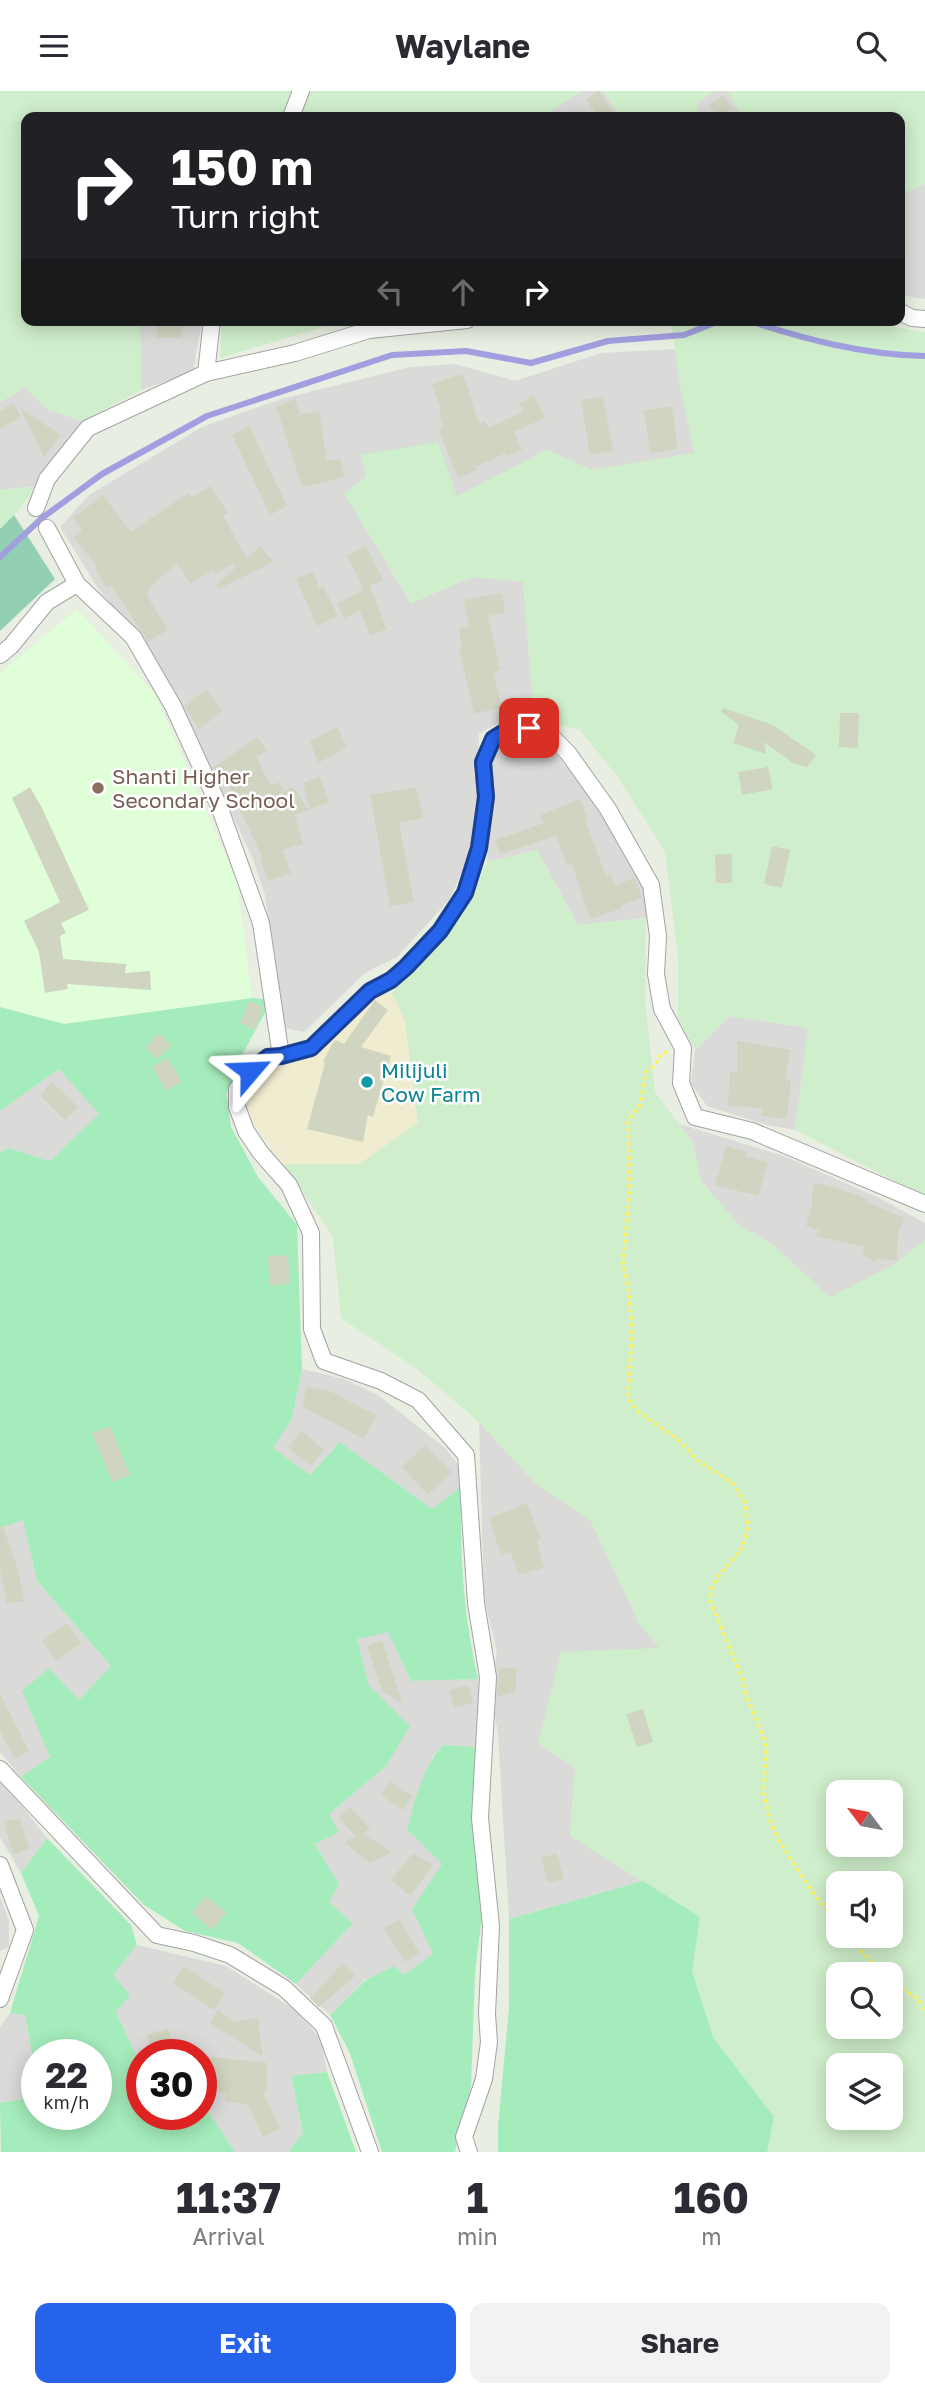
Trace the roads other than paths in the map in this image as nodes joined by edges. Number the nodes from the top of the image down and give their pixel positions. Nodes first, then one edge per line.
1 (301, 91) edge
2 (293, 112) edge
3 (905, 314) edge
4 (925, 319) edge
5 (211, 326) edge
6 (408, 326) edge
7 (206, 373) junction
8 (36, 508) dead end
9 (47, 528) dead end
10 (77, 584) junction
11 (0, 655) edge
12 (281, 1056) junction
13 (925, 1204) edge
14 (0, 1769) edge
15 (0, 1865) edge
16 (0, 1999) edge
17 (370, 2152) edge
18 (469, 2152) edge

1 - 2 street
3 - 4 street
5 - 7 street
6 - 7 street
7 - 8 street
9 - 10 street
10 - 11 street
10 - 12 street
12 - 13 street
12 - 18 street
14 - 17 street
15 - 16 street

